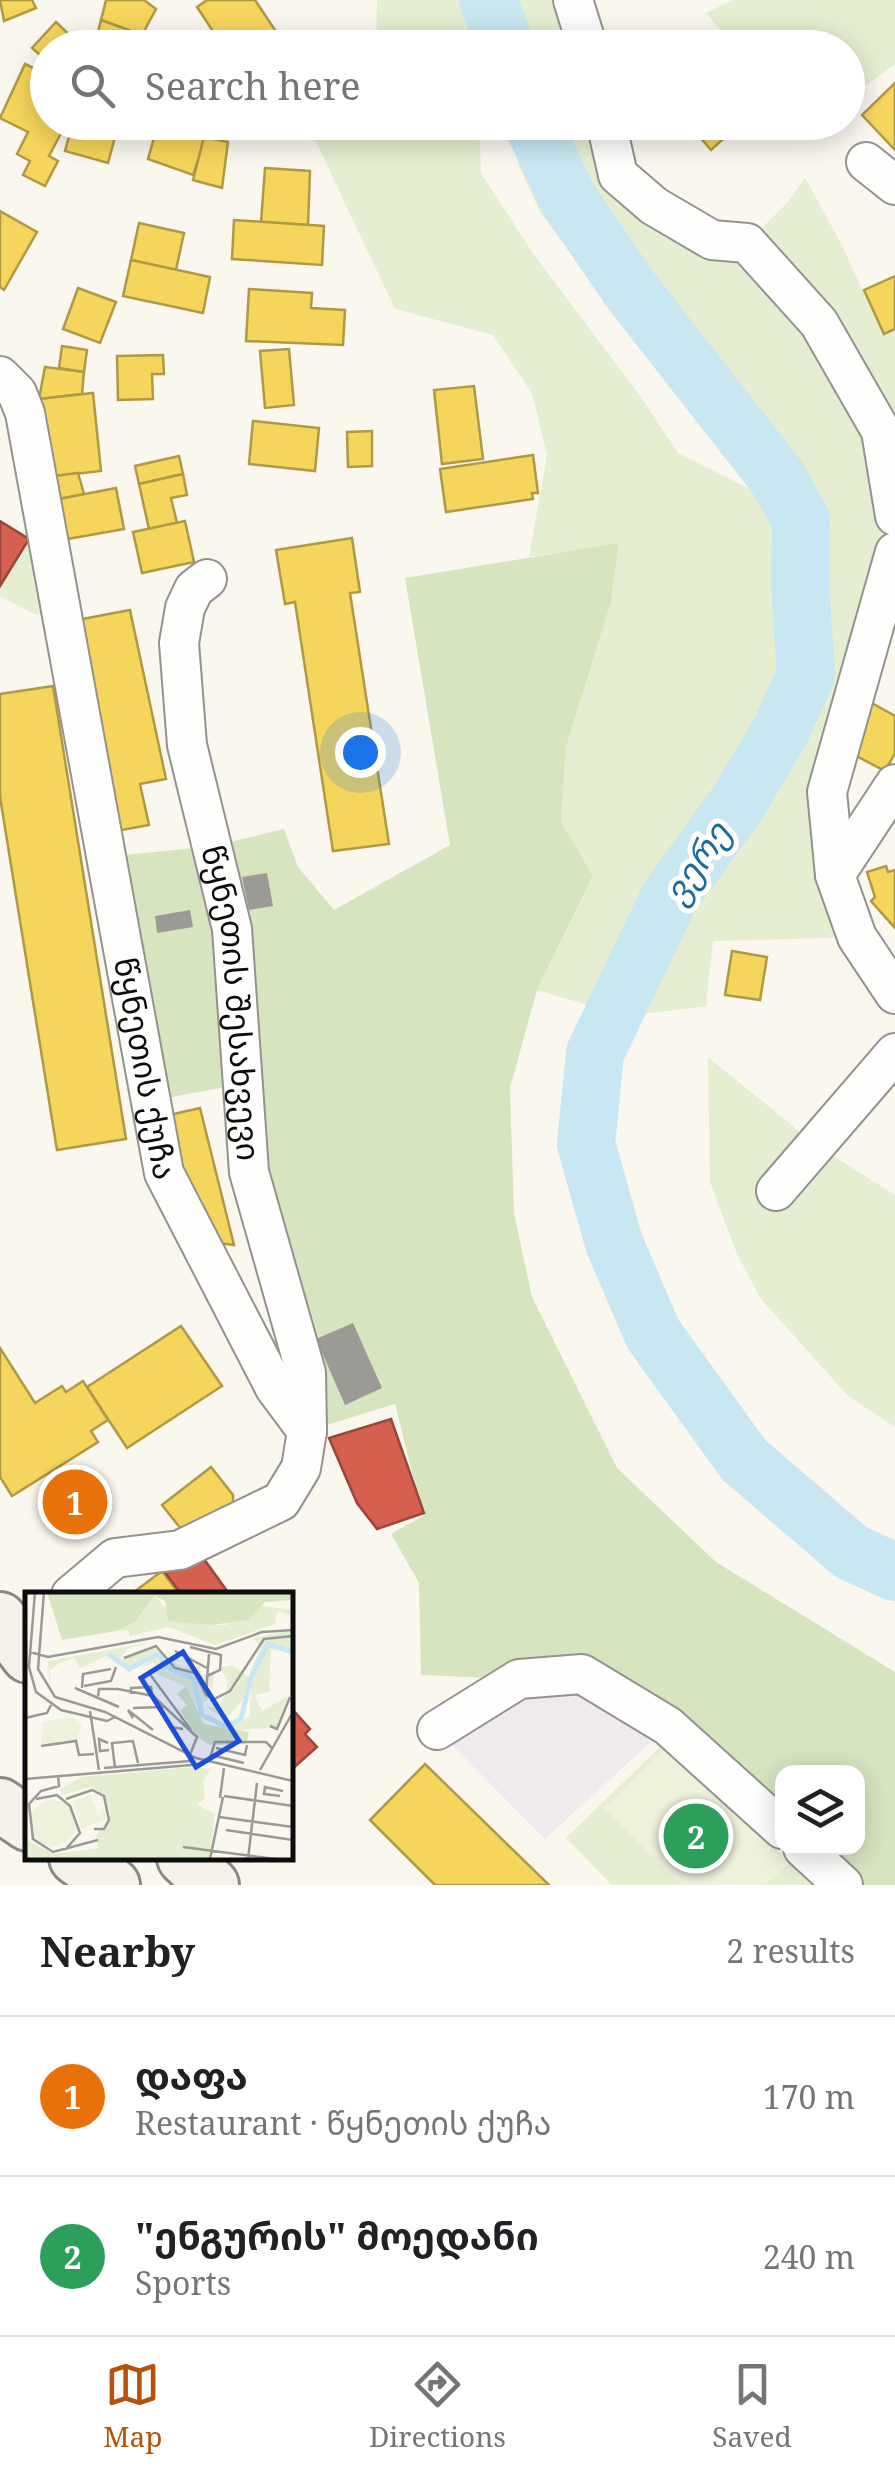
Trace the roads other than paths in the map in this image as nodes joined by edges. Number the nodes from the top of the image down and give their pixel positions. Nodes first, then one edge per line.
1 (574, 0) edge
2 (583, 30) edge
3 (610, 140) edge
4 (866, 162) dead end
5 (895, 185) edge
6 (0, 376) edge
7 (895, 516) edge
8 (895, 552) edge
9 (207, 579) dead end
10 (895, 784) edge
11 (835, 875) junction
12 (895, 994) edge
13 (895, 1052) edge
14 (776, 1191) dead end
15 (306, 1432) junction
16 (75, 1592) edge
17 (437, 1730) dead end
18 (0, 1805) edge
19 (25, 1822) edge
20 (775, 1823) edge
21 (811, 1855) edge
22 (79, 1860) edge
23 (186, 1860) edge
24 (113, 1885) edge
25 (212, 1885) edge
26 (843, 1885) edge

1 - 2 street
3 - 7 street
4 - 5 street
6 - 15 street, წყნეთის ქუჩა
8 - 11 street
9 - 15 street, წყნეთის შესახვევი
10 - 11 street
11 - 12 street
13 - 14 street
15 - 16 street
17 - 20 street
18 - 19 main road
21 - 26 street
22 - 24 main road
23 - 25 main road

